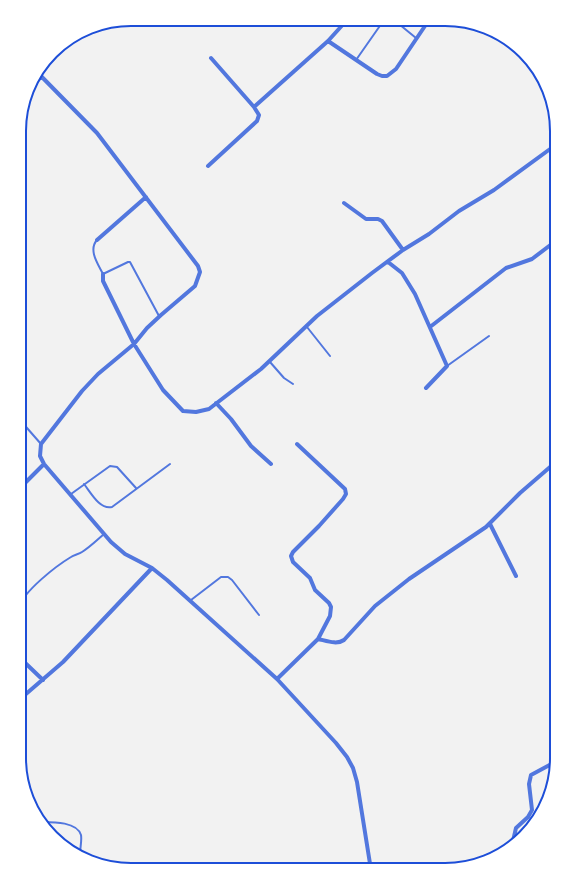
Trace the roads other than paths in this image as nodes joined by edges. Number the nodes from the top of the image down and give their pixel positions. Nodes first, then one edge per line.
1 (342, 26) edge
2 (380, 26) edge
3 (401, 26) edge
4 (425, 26) edge
5 (416, 39) junction
6 (328, 41) junction
7 (211, 58) dead end
8 (356, 60) junction
9 (41, 77) edge
10 (254, 107) junction
11 (550, 149) edge
12 (208, 166) dead end
13 (146, 197) junction
14 (344, 203) dead end
15 (97, 240) joint
16 (550, 245) edge
17 (403, 250) junction
18 (388, 262) junction
19 (103, 274) junction
20 (159, 316) junction
21 (306, 327) junction
22 (430, 327) junction
23 (489, 336) dead end
24 (134, 344) junction
25 (330, 356) dead end
26 (270, 361) junction
27 (447, 366) junction
28 (293, 384) dead end
29 (426, 388) dead end
30 (216, 403) junction
31 (26, 427) edge
32 (41, 444) junction
33 (297, 444) dead end
34 (44, 464) junction
35 (170, 464) dead end
36 (271, 464) dead end
37 (550, 467) edge
38 (26, 482) edge
39 (84, 484) junction
40 (136, 488) junction
41 (71, 494) junction
42 (490, 524) junction
43 (104, 534) junction
44 (152, 568) junction
45 (516, 576) dead end
46 (26, 594) edge
47 (190, 601) junction
48 (259, 615) dead end
49 (318, 639) junction
50 (26, 664) edge
51 (43, 680) junction
52 (277, 680) junction
53 (26, 694) edge
54 (550, 765) edge
55 (48, 822) edge
56 (514, 836) edge
57 (80, 850) edge
58 (370, 863) edge

1 - 6 street
2 - 8 lane
3 - 5 lane
4 - 5 street
5 - 8 street
6 - 8 street
6 - 10 street
7 - 10 street
9 - 13 street
10 - 12 street
11 - 17 street
13 - 15 street
13 - 20 street
14 - 17 street
15 - 19 lane
16 - 22 street
17 - 18 street
18 - 21 street
18 - 22 street
19 - 20 lane
19 - 24 street
20 - 24 street
21 - 25 lane
21 - 26 street
22 - 27 street
23 - 27 lane
24 - 30 street
24 - 32 street
26 - 28 lane
26 - 30 street
27 - 29 street
30 - 36 street
31 - 32 lane
32 - 34 street
33 - 49 street
34 - 38 street
34 - 41 street
35 - 40 lane
37 - 42 street
39 - 40 lane
39 - 40 lane
39 - 41 lane
41 - 43 street
42 - 45 street
42 - 49 street
43 - 44 street
43 - 46 lane
44 - 47 street
44 - 51 street
47 - 48 lane
47 - 52 street
49 - 52 street
50 - 51 street
51 - 53 street
52 - 58 street
54 - 56 street
55 - 57 lane

